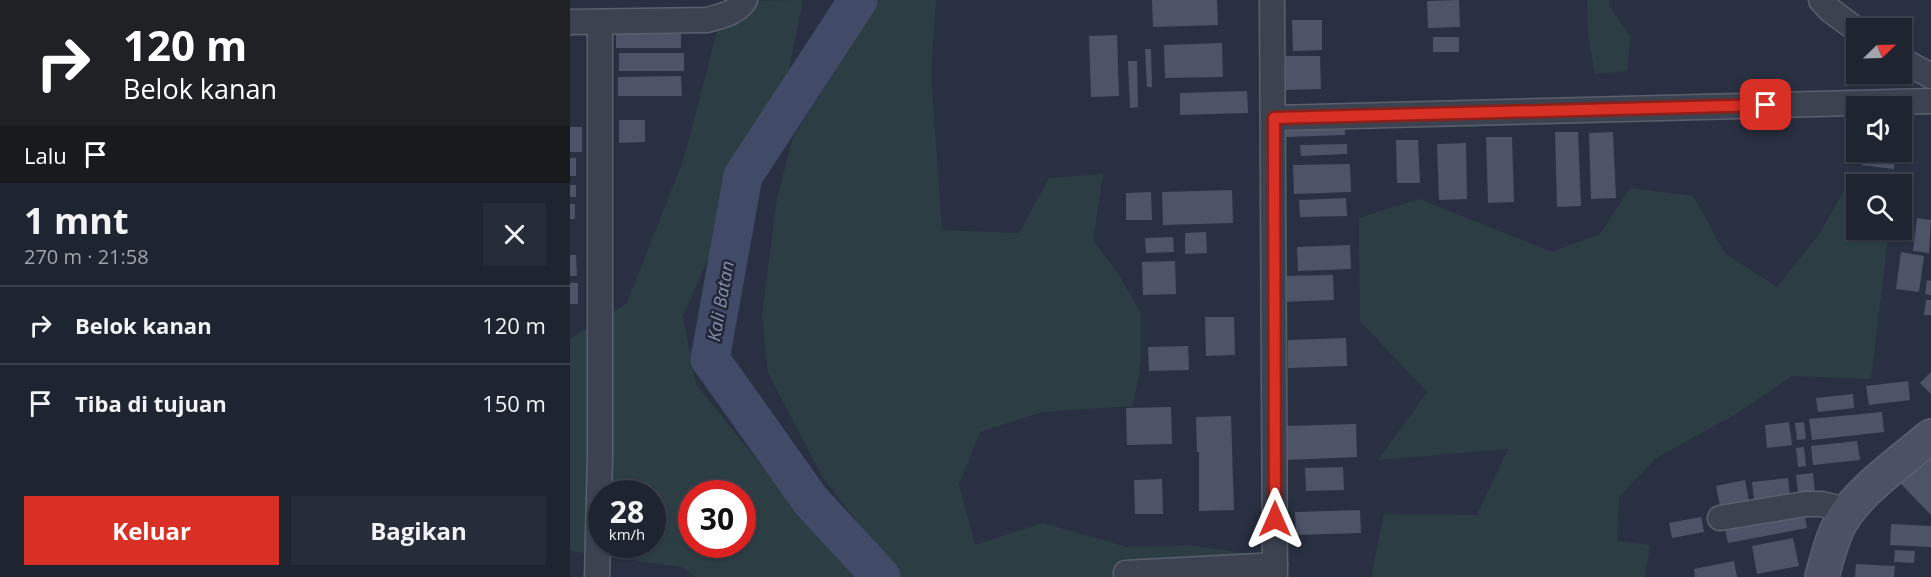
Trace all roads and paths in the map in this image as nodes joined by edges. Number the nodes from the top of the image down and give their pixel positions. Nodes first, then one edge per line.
1 (745, 0) edge
2 (1272, 0) edge
3 (1821, 0) edge
4 (570, 22) edge
5 (600, 22) junction
6 (1846, 22) edge
7 (1912, 66) edge
8 (1931, 76) edge
9 (1931, 101) edge
10 (1274, 118) junction
11 (1931, 436) edge
12 (1850, 511) junction
13 (1720, 518) dead end
14 (1275, 571) edge
15 (1126, 573) dead end
16 (597, 577) edge
17 (1822, 577) edge

1 - 5 street
2 - 10 street
3 - 6 street
4 - 5 street
5 - 16 street
7 - 8 street
9 - 10 street
10 - 14 street
11 - 12 main road
12 - 13 street
12 - 17 main road
14 - 15 street

